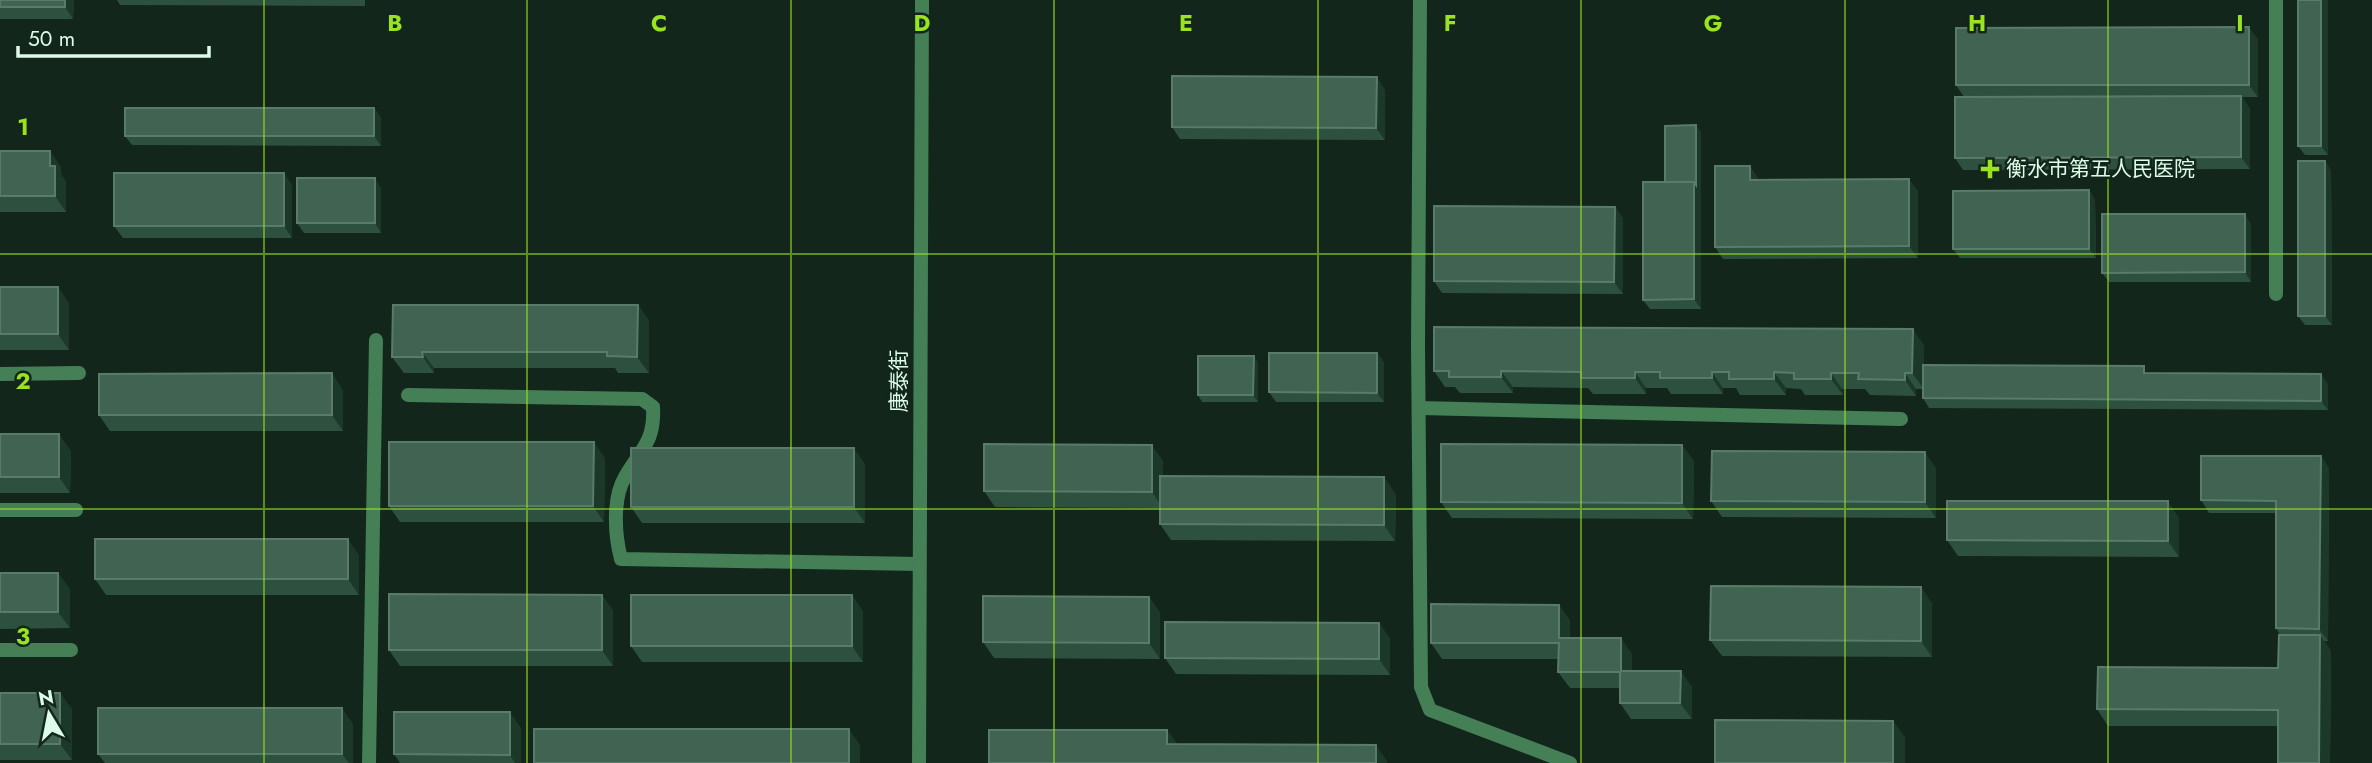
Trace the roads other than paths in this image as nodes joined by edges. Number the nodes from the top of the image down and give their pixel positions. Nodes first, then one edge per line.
1 (922, 0) edge
2 (1420, 0) edge
3 (2276, 0) edge
4 (2276, 294) dead end
5 (376, 340) dead end
6 (79, 373) dead end
7 (0, 374) edge
8 (408, 395) dead end
9 (1419, 408) junction
10 (1901, 419) dead end
11 (0, 510) edge
12 (76, 510) dead end
13 (919, 564) junction
14 (0, 650) edge
15 (71, 650) dead end
16 (369, 763) edge
17 (919, 763) edge
18 (1570, 763) edge

1 - 13 street, 康泰街
2 - 9 street
3 - 4 street
5 - 16 street
6 - 7 street
8 - 13 street
9 - 10 street
9 - 18 street
11 - 12 street
13 - 17 street, 康泰街
14 - 15 street

